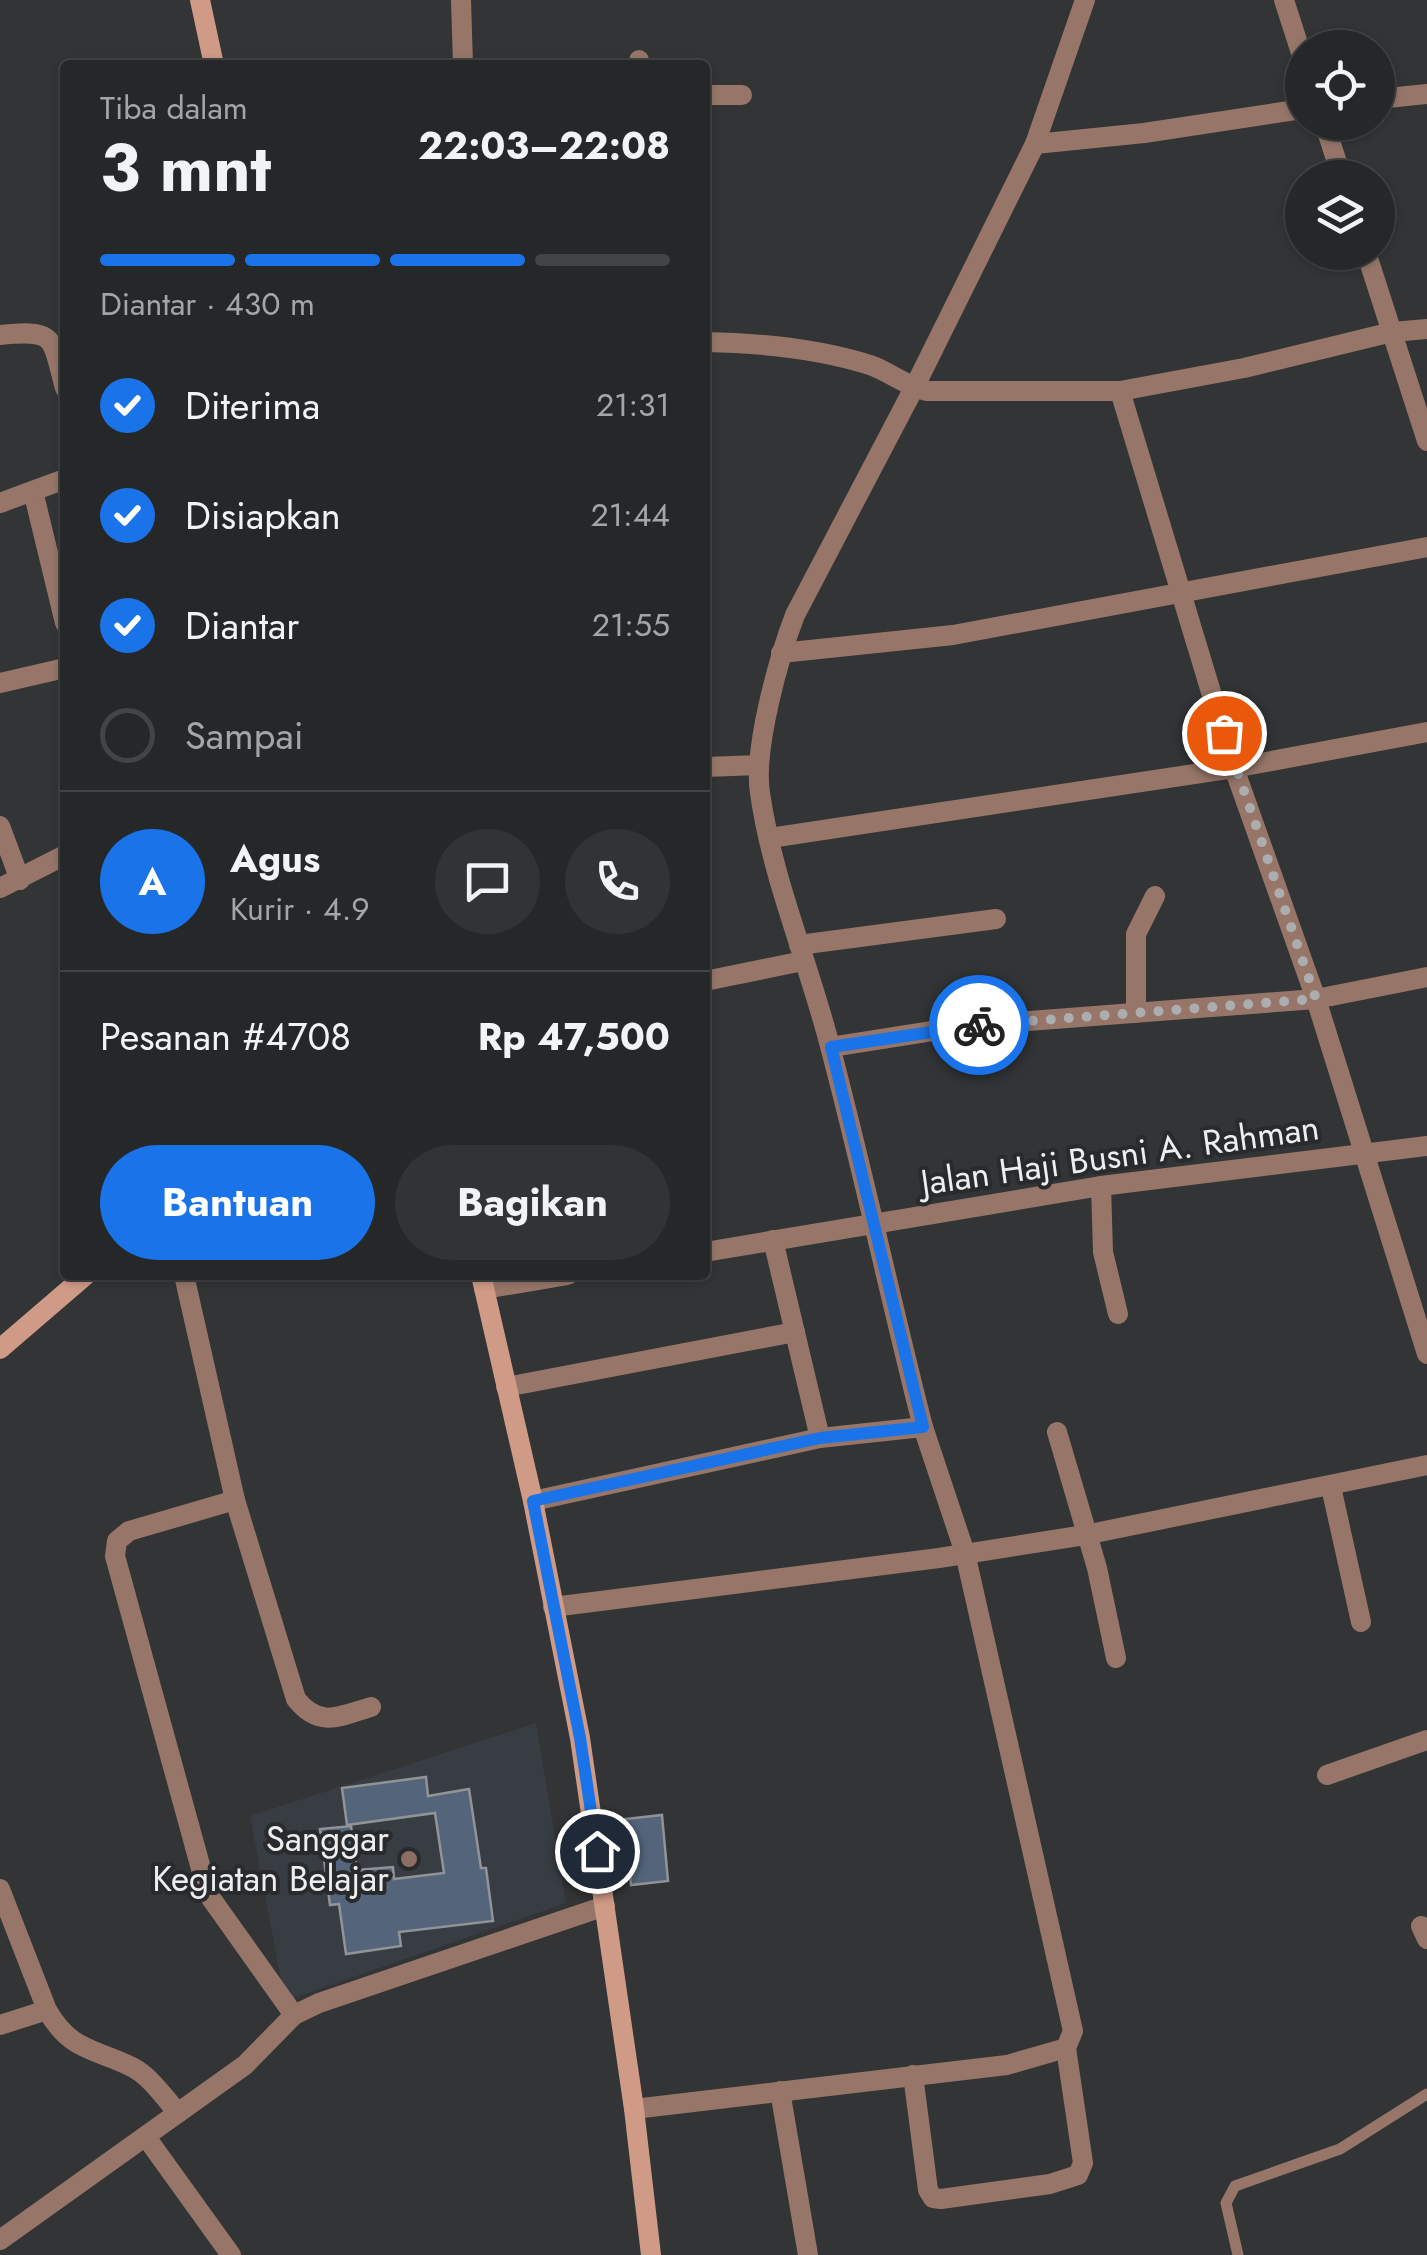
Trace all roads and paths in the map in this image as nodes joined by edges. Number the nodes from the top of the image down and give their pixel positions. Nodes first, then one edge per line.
1 (200, 0) edge
2 (461, 0) edge
3 (1085, 0) edge
4 (1284, 0) edge
5 (1294, 30) edge
6 (213, 60) edge
7 (463, 60) edge
8 (1427, 94) edge
9 (710, 95) edge
10 (742, 95) dead end
11 (1395, 98) edge
12 (1285, 112) edge
13 (1035, 144) junction
14 (1372, 270) edge
15 (1427, 329) edge
16 (1392, 332) junction
17 (0, 336) edge
18 (710, 342) edge
19 (60, 369) edge
20 (914, 388) junction
21 (1120, 391) junction
22 (1427, 441) edge
23 (60, 481) edge
24 (32, 491) junction
25 (0, 503) edge
26 (1427, 548) edge
27 (1182, 594) junction
28 (60, 603) edge
29 (781, 653) junction
30 (60, 669) edge
31 (0, 683) edge
32 (1427, 732) edge
33 (758, 765) junction
34 (710, 767) edge
35 (1234, 768) junction
36 (0, 826) edge
37 (770, 838) junction
38 (60, 858) edge
39 (10, 884) edge
40 (1155, 896) dead end
41 (996, 919) dead end
42 (801, 953) junction
43 (1427, 977) edge
44 (710, 980) edge
45 (1316, 999) junction
46 (1136, 1013) junction
47 (831, 1047) junction
48 (1427, 1146) edge
49 (1364, 1154) junction
50 (1101, 1186) junction
51 (872, 1224) junction
52 (773, 1240) junction
53 (710, 1251) edge
54 (80, 1280) edge
55 (185, 1280) edge
56 (483, 1282) edge
57 (1118, 1314) dead end
58 (795, 1332) junction
59 (0, 1349) edge
60 (1427, 1354) edge
61 (506, 1387) junction
62 (923, 1427) junction
63 (1057, 1432) dead end
64 (820, 1438) junction
65 (1427, 1465) edge
66 (1330, 1488) junction
67 (235, 1500) junction
68 (533, 1501) junction
69 (1085, 1535) junction
70 (965, 1553) junction
71 (554, 1607) junction
72 (1361, 1622) dead end
73 (1116, 1658) dead end
74 (372, 1707) dead end
75 (1427, 1740) edge
76 (1327, 1775) dead end
77 (0, 1889) edge
78 (605, 1906) junction
79 (21, 1943) junction
80 (0, 1952) edge
81 (47, 2010) junction
82 (294, 2015) junction
83 (0, 2025) edge
84 (1066, 2048) junction
85 (913, 2075) junction
86 (780, 2091) junction
87 (1427, 2094) edge
88 (634, 2109) junction
89 (178, 2112) junction
90 (146, 2136) junction
91 (4, 2241) edge
92 (231, 2255) edge
93 (652, 2255) edge
94 (808, 2255) edge
95 (1238, 2255) edge

1 - 6 main road
2 - 7 street
3 - 13 street
4 - 5 street
8 - 11 street
9 - 10 street
12 - 13 street
13 - 20 street
14 - 16 street
15 - 16 street
16 - 21 street
16 - 22 street
17 - 19 street
18 - 20 street
20 - 21 street
20 - 29 street
21 - 27 street
23 - 24 street
24 - 25 street
24 - 28 street
26 - 27 street
27 - 29 street
27 - 35 street
29 - 33 street
30 - 31 street
32 - 35 street
33 - 34 street
33 - 37 street
35 - 37 street
35 - 45 street
36 - 39 street
37 - 42 street
38 - 39 street
40 - 46 street
41 - 42 street
42 - 44 street
42 - 47 street
43 - 45 street
45 - 46 street
45 - 49 street
46 - 47 street
47 - 51 street
48 - 49 street, Jalan Haji Busni A. Rahman
49 - 50 street, Jalan Haji Busni A. Rahman
49 - 60 street
50 - 51 street, Jalan Haji Busni A. Rahman
50 - 57 street
51 - 52 street, Jalan Haji Busni A. Rahman
51 - 62 street
52 - 53 street, Jalan Haji Busni A. Rahman
52 - 58 street
54 - 59 main road
55 - 67 street
56 - 61 main road
58 - 61 street
58 - 64 street
61 - 68 main road
62 - 64 street
62 - 70 street
63 - 69 street
64 - 68 street
65 - 66 street
66 - 69 street
66 - 72 street
67 - 74 street
67 - 82 street
68 - 71 main road
69 - 70 street
69 - 73 street
70 - 71 street
70 - 84 street
71 - 78 main road
75 - 76 street
77 - 79 street
78 - 82 street
78 - 88 main road
79 - 80 street
79 - 81 street
81 - 83 street
81 - 89 street
82 - 89 street
84 - 85 street
84 - 85 street
85 - 86 street
86 - 88 street
86 - 94 street
87 - 95 lane
88 - 93 main road
89 - 90 street
90 - 91 street
90 - 92 street

